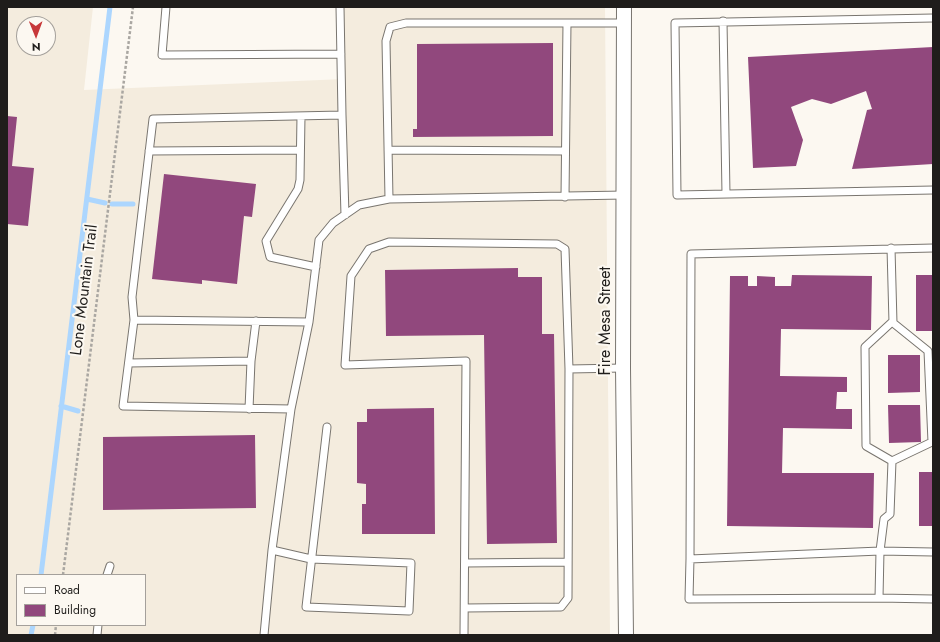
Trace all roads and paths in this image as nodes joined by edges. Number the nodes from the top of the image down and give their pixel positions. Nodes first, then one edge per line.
1 (133, 7) edge
2 (166, 7) edge
3 (340, 7) edge
4 (624, 7) edge
5 (933, 18) edge
6 (723, 21) junction
7 (566, 23) junction
8 (624, 23) junction
9 (341, 54) junction
10 (342, 115) junction
11 (301, 116) junction
12 (300, 150) junction
13 (388, 150) junction
14 (565, 151) junction
15 (149, 152) junction
16 (933, 190) edge
17 (726, 194) junction
18 (624, 195) junction
19 (565, 197) junction
20 (389, 199) junction
21 (345, 215) junction
22 (891, 248) junction
23 (933, 248) edge
24 (316, 267) junction
25 (134, 320) junction
26 (256, 321) junction
27 (309, 322) junction
28 (893, 323) junction
29 (251, 361) junction
30 (129, 363) junction
31 (623, 368) junction
32 (569, 369) junction
33 (249, 409) junction
34 (291, 409) junction
35 (327, 427) dead end
36 (892, 461) junction
37 (272, 550) junction
38 (880, 551) junction
39 (933, 552) edge
40 (311, 559) junction
41 (690, 559) junction
42 (568, 562) junction
43 (465, 563) junction
44 (110, 566) dead end
45 (63, 574) edge
46 (107, 574) edge
47 (879, 598) junction
48 (933, 599) edge
49 (465, 608) junction
50 (264, 635) edge
51 (464, 635) edge
52 (626, 635) edge

1 - 45 path, Lone Mountain Trail
2 - 9 lane
3 - 9 lane
4 - 8 street, Fire Mesa Street
5 - 6 lane
6 - 17 lane
6 - 17 lane
7 - 8 lane
7 - 13 lane
7 - 14 lane
8 - 18 street, Fire Mesa Street
9 - 10 lane
10 - 11 lane
10 - 21 lane
11 - 12 lane
11 - 15 lane
12 - 15 lane
12 - 24 lane
13 - 14 lane
13 - 20 lane
14 - 19 lane
15 - 25 lane
16 - 17 lane
18 - 19 lane
18 - 31 street, Fire Mesa Street
19 - 20 lane
20 - 21 lane
21 - 24 lane
22 - 23 lane
22 - 28 lane
22 - 41 lane
24 - 27 lane
25 - 26 lane
25 - 30 lane
26 - 27 lane
26 - 29 lane
27 - 34 lane
28 - 36 lane
28 - 36 lane
29 - 30 lane
29 - 33 lane
30 - 33 lane
31 - 32 lane
31 - 52 street, Fire Mesa Street
32 - 42 lane
32 - 43 lane
33 - 34 lane
34 - 37 lane
35 - 40 lane
36 - 38 lane
37 - 40 lane
37 - 50 lane
38 - 39 lane
38 - 41 lane
38 - 47 lane
40 - 40 lane
41 - 47 lane
42 - 43 lane
42 - 49 lane
43 - 49 lane
44 - 46 lane
47 - 48 lane
49 - 51 lane

